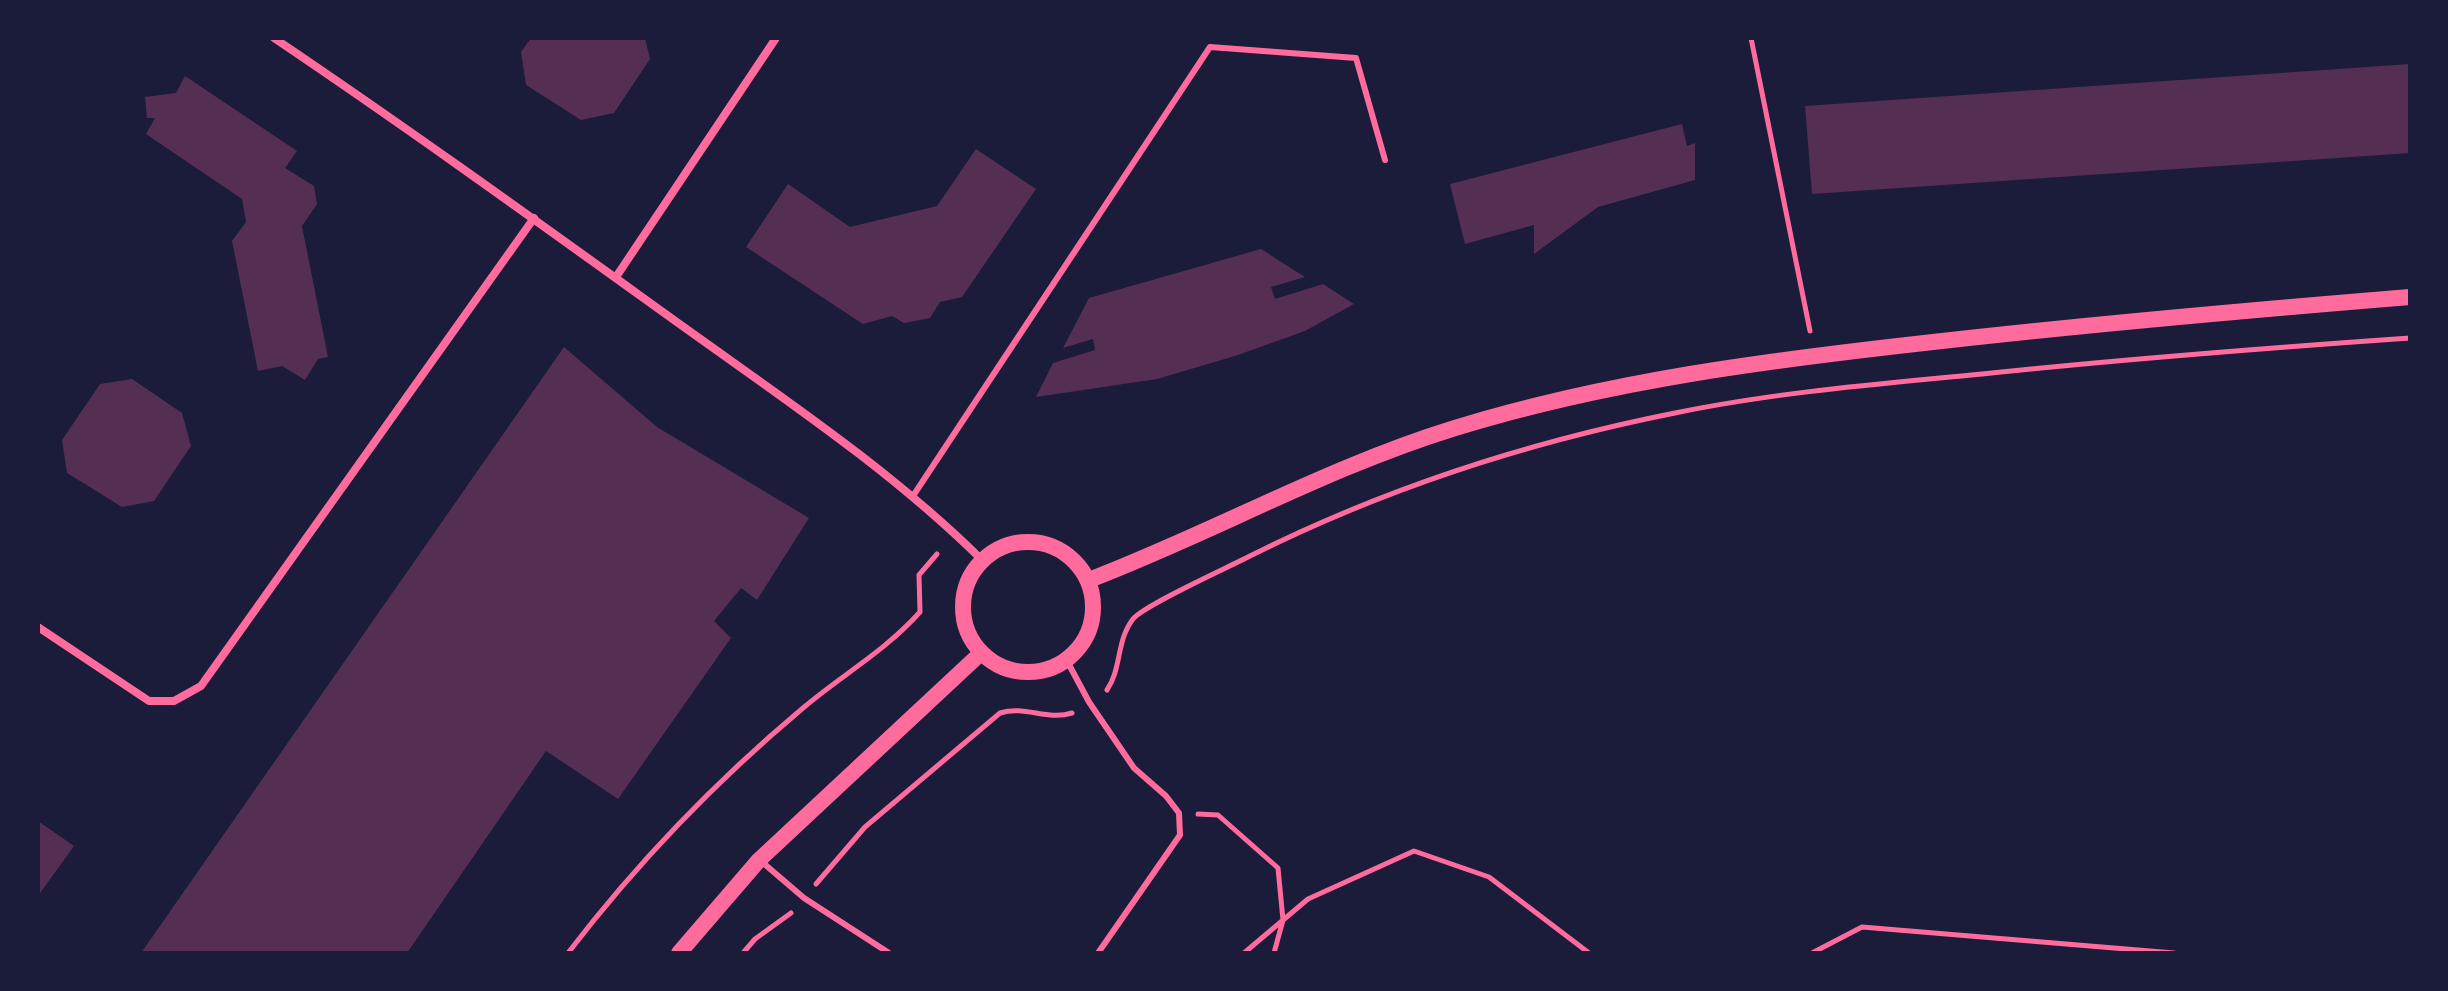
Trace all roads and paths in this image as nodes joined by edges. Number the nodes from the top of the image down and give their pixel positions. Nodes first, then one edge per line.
1 (274, 38) edge
2 (776, 38) edge
3 (1751, 38) edge
4 (1385, 160) dead end
5 (534, 218) junction
6 (616, 277) junction
7 (2410, 297) edge
8 (2410, 338) edge
9 (1814, 355) junction
10 (913, 496) junction
11 (937, 554) dead end
12 (982, 560) junction
13 (1089, 580) junction
14 (38, 627) edge
15 (981, 653) junction
16 (1066, 659) junction
17 (1089, 702) junction
18 (1179, 813) junction
19 (759, 860) junction
20 (804, 898) junction
21 (1283, 920) junction
22 (568, 953) edge
23 (679, 953) edge
24 (743, 953) edge
25 (889, 953) edge
26 (1098, 953) edge
27 (1244, 953) edge
28 (1274, 953) edge
29 (1589, 953) edge
30 (1812, 953) edge
31 (2174, 953) edge

1 - 5 street
2 - 6 street
3 - 9 path
4 - 10 lane
5 - 6 street
5 - 14 street
6 - 10 street
7 - 9 main road
8 - 17 path
9 - 13 main road
10 - 12 street
11 - 22 path
12 - 13 main road
12 - 15 main road
13 - 16 main road
15 - 16 main road
15 - 19 main road
16 - 17 lane
17 - 18 lane
17 - 20 path
18 - 21 path
18 - 26 lane
19 - 20 lane
19 - 23 main road
20 - 24 path
20 - 25 lane
21 - 27 path
21 - 28 path
21 - 29 path
30 - 31 path

